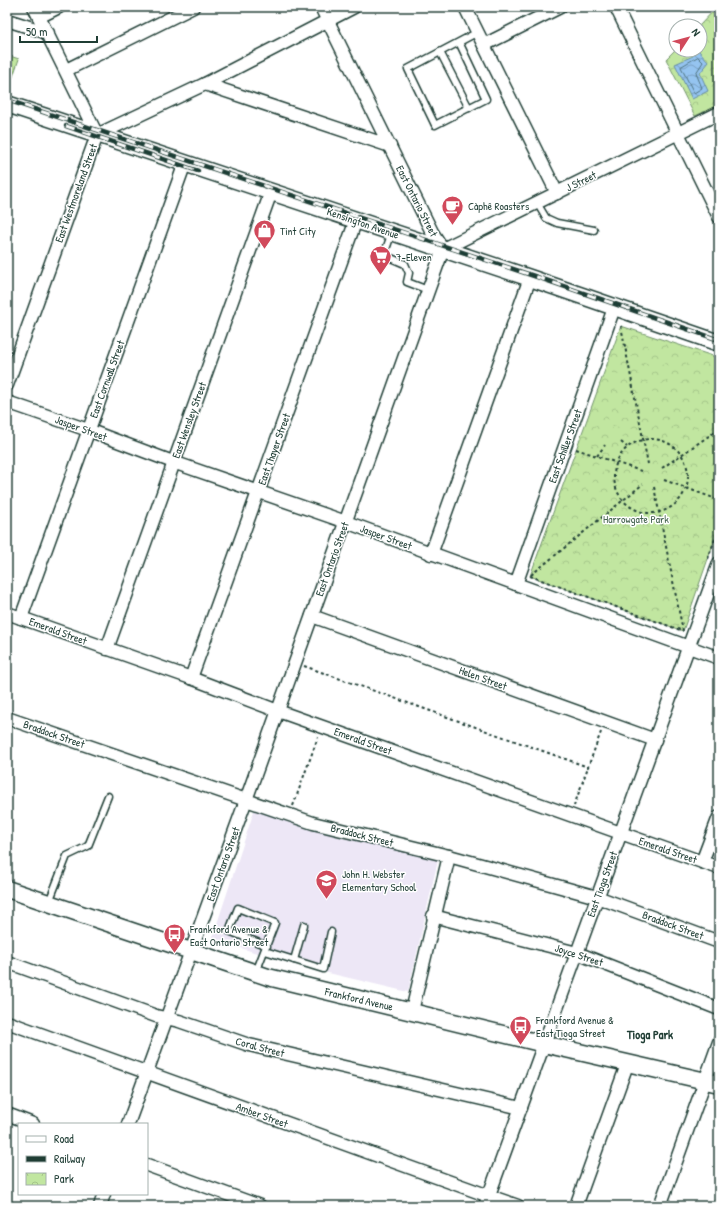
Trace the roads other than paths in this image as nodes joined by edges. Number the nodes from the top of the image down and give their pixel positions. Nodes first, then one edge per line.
1 (59, 7) edge
2 (194, 7) edge
3 (321, 7) edge
4 (354, 7) edge
5 (465, 7) edge
6 (560, 7) edge
7 (616, 7) edge
8 (37, 12) edge
9 (7, 20) edge
10 (327, 20) junction
11 (478, 32) junction
12 (48, 33) junction
13 (459, 42) junction
14 (484, 45) junction
15 (440, 52) junction
16 (66, 70) junction
17 (205, 84) junction
18 (8, 106) edge
19 (468, 108) junction
20 (719, 113) edge
21 (97, 134) junction
22 (679, 134) junction
23 (390, 146) junction
24 (185, 163) junction
25 (271, 192) junction
26 (557, 193) junction
27 (537, 203) junction
28 (719, 217) edge
29 (356, 220) junction
30 (594, 230) dead end
31 (392, 232) junction
32 (443, 249) junction
33 (530, 278) junction
34 (428, 290) junction
35 (614, 308) junction
36 (719, 343) edge
37 (7, 385) edge
38 (7, 402) edge
39 (88, 430) junction
40 (173, 462) junction
41 (258, 491) junction
42 (346, 522) junction
43 (432, 554) junction
44 (719, 563) edge
45 (516, 584) junction
46 (7, 613) edge
47 (312, 616) junction
48 (21, 618) junction
49 (689, 648) junction
50 (107, 649) junction
51 (719, 658) edge
52 (191, 678) junction
53 (278, 711) junction
54 (7, 718) edge
55 (655, 740) junction
56 (108, 796) dead end
57 (246, 800) junction
58 (719, 816) edge
59 (621, 833) junction
60 (449, 856) junction
61 (702, 862) junction
62 (719, 868) edge
63 (7, 889) edge
64 (597, 897) junction
65 (49, 903) junction
66 (434, 916) junction
67 (304, 925) dead end
68 (331, 932) dead end
69 (719, 942) edge
70 (266, 948) junction
71 (191, 951) junction
72 (577, 953) junction
73 (294, 960) junction
74 (7, 962) edge
75 (256, 974) junction
76 (719, 1009) edge
77 (412, 1011) junction
78 (167, 1019) junction
79 (7, 1022) edge
80 (719, 1042) edge
81 (544, 1044) junction
82 (628, 1062) junction
83 (146, 1073) junction
84 (712, 1082) edge
85 (521, 1108) junction
86 (7, 1114) edge
87 (31, 1123) edge
88 (128, 1123) edge
89 (148, 1165) edge
90 (104, 1195) edge
91 (487, 1201) edge
92 (100, 1206) edge
93 (260, 1206) edge
94 (518, 1206) edge
95 (576, 1206) edge
96 (660, 1206) edge

1 - 8 street
2 - 16 street
3 - 10 street, East Ontario Street
4 - 10 street
5 - 11 street
6 - 14 street
7 - 22 street
8 - 12 street, East Westmoreland Street
9 - 12 street
10 - 17 street
10 - 23 street, East Ontario Street
11 - 13 lane
11 - 14 street
12 - 16 street, East Westmoreland Street
13 - 15 lane
13 - 19 lane
14 - 26 street
15 - 19 lane
15 - 19 lane
16 - 21 street, East Westmoreland Street
17 - 21 street
17 - 23 street
18 - 21 street, Kensington Avenue
20 - 22 street, J Street
21 - 24 street, Kensington Avenue
21 - 37 street, East Westmoreland Street
22 - 26 street, J Street
22 - 28 street
23 - 32 street, East Ontario Street
24 - 25 street, Kensington Avenue
24 - 39 street, East Cornwall Street
25 - 29 street, Kensington Avenue
25 - 40 street, East Wensley Street
26 - 27 street, J Street
27 - 30 lane
27 - 32 street, J Street
29 - 31 street, Kensington Avenue
29 - 41 street, East Thayer Street
31 - 32 street, Kensington Avenue
31 - 34 lane
32 - 33 street, Kensington Avenue
32 - 34 street, East Ontario Street
33 - 35 street, Kensington Avenue
33 - 43 street
34 - 42 street, East Ontario Street
35 - 36 street, Kensington Avenue
35 - 45 street, East Schiller Street
38 - 39 street, Jasper Street
39 - 40 street, Jasper Street
39 - 48 street, East Cornwall Street
40 - 41 street, Jasper Street
40 - 50 street, East Wensley Street
41 - 42 street, Jasper Street
41 - 52 street, East Thayer Street
42 - 43 street, Jasper Street
42 - 47 street, East Ontario Street
43 - 45 street, Jasper Street
44 - 49 street, East Tioga Street
45 - 49 street, Jasper Street
46 - 48 street, Emerald Street
47 - 53 street, East Ontario Street
47 - 55 street, Helen Street
48 - 50 street, Emerald Street
49 - 51 street, Jasper Street
49 - 55 street, East Tioga Street
50 - 52 street, Emerald Street
52 - 53 street, Emerald Street
53 - 57 street, East Ontario Street
53 - 59 street, Emerald Street
54 - 57 street, Braddock Street
55 - 59 street, East Tioga Street
56 - 65 lane
57 - 60 street, Braddock Street
57 - 71 street, East Ontario Street
58 - 61 street
59 - 61 street, Emerald Street
59 - 64 street, East Tioga Street
60 - 64 street, Braddock Street
60 - 66 street
61 - 62 street, Emerald Street
63 - 65 street, Frankford Avenue
64 - 69 street, Braddock Street
64 - 72 street, East Tioga Street
65 - 71 street, Frankford Avenue
66 - 72 street, Joyce Street
66 - 77 street
67 - 73 lane
68 - 73 lane
70 - 70 lane
70 - 73 lane
70 - 75 lane
71 - 75 street, Frankford Avenue
71 - 78 street, East Ontario Street
72 - 76 street, Joyce Street
72 - 81 street, East Tioga Street
74 - 78 street, Coral Street
75 - 77 street, Frankford Avenue
77 - 81 street, Frankford Avenue
78 - 83 street, East Ontario Street
78 - 85 street, Coral Street
79 - 83 street, Amber Street
80 - 84 street
81 - 82 street, Frankford Avenue
81 - 85 street, East Tioga Street
82 - 84 street, Frankford Avenue
82 - 95 street
83 - 88 street, East Ontario Street
83 - 91 street, Amber Street
84 - 96 street
85 - 91 street, East Tioga Street
86 - 87 street
89 - 93 street
90 - 92 street
91 - 94 street, Amber Street

